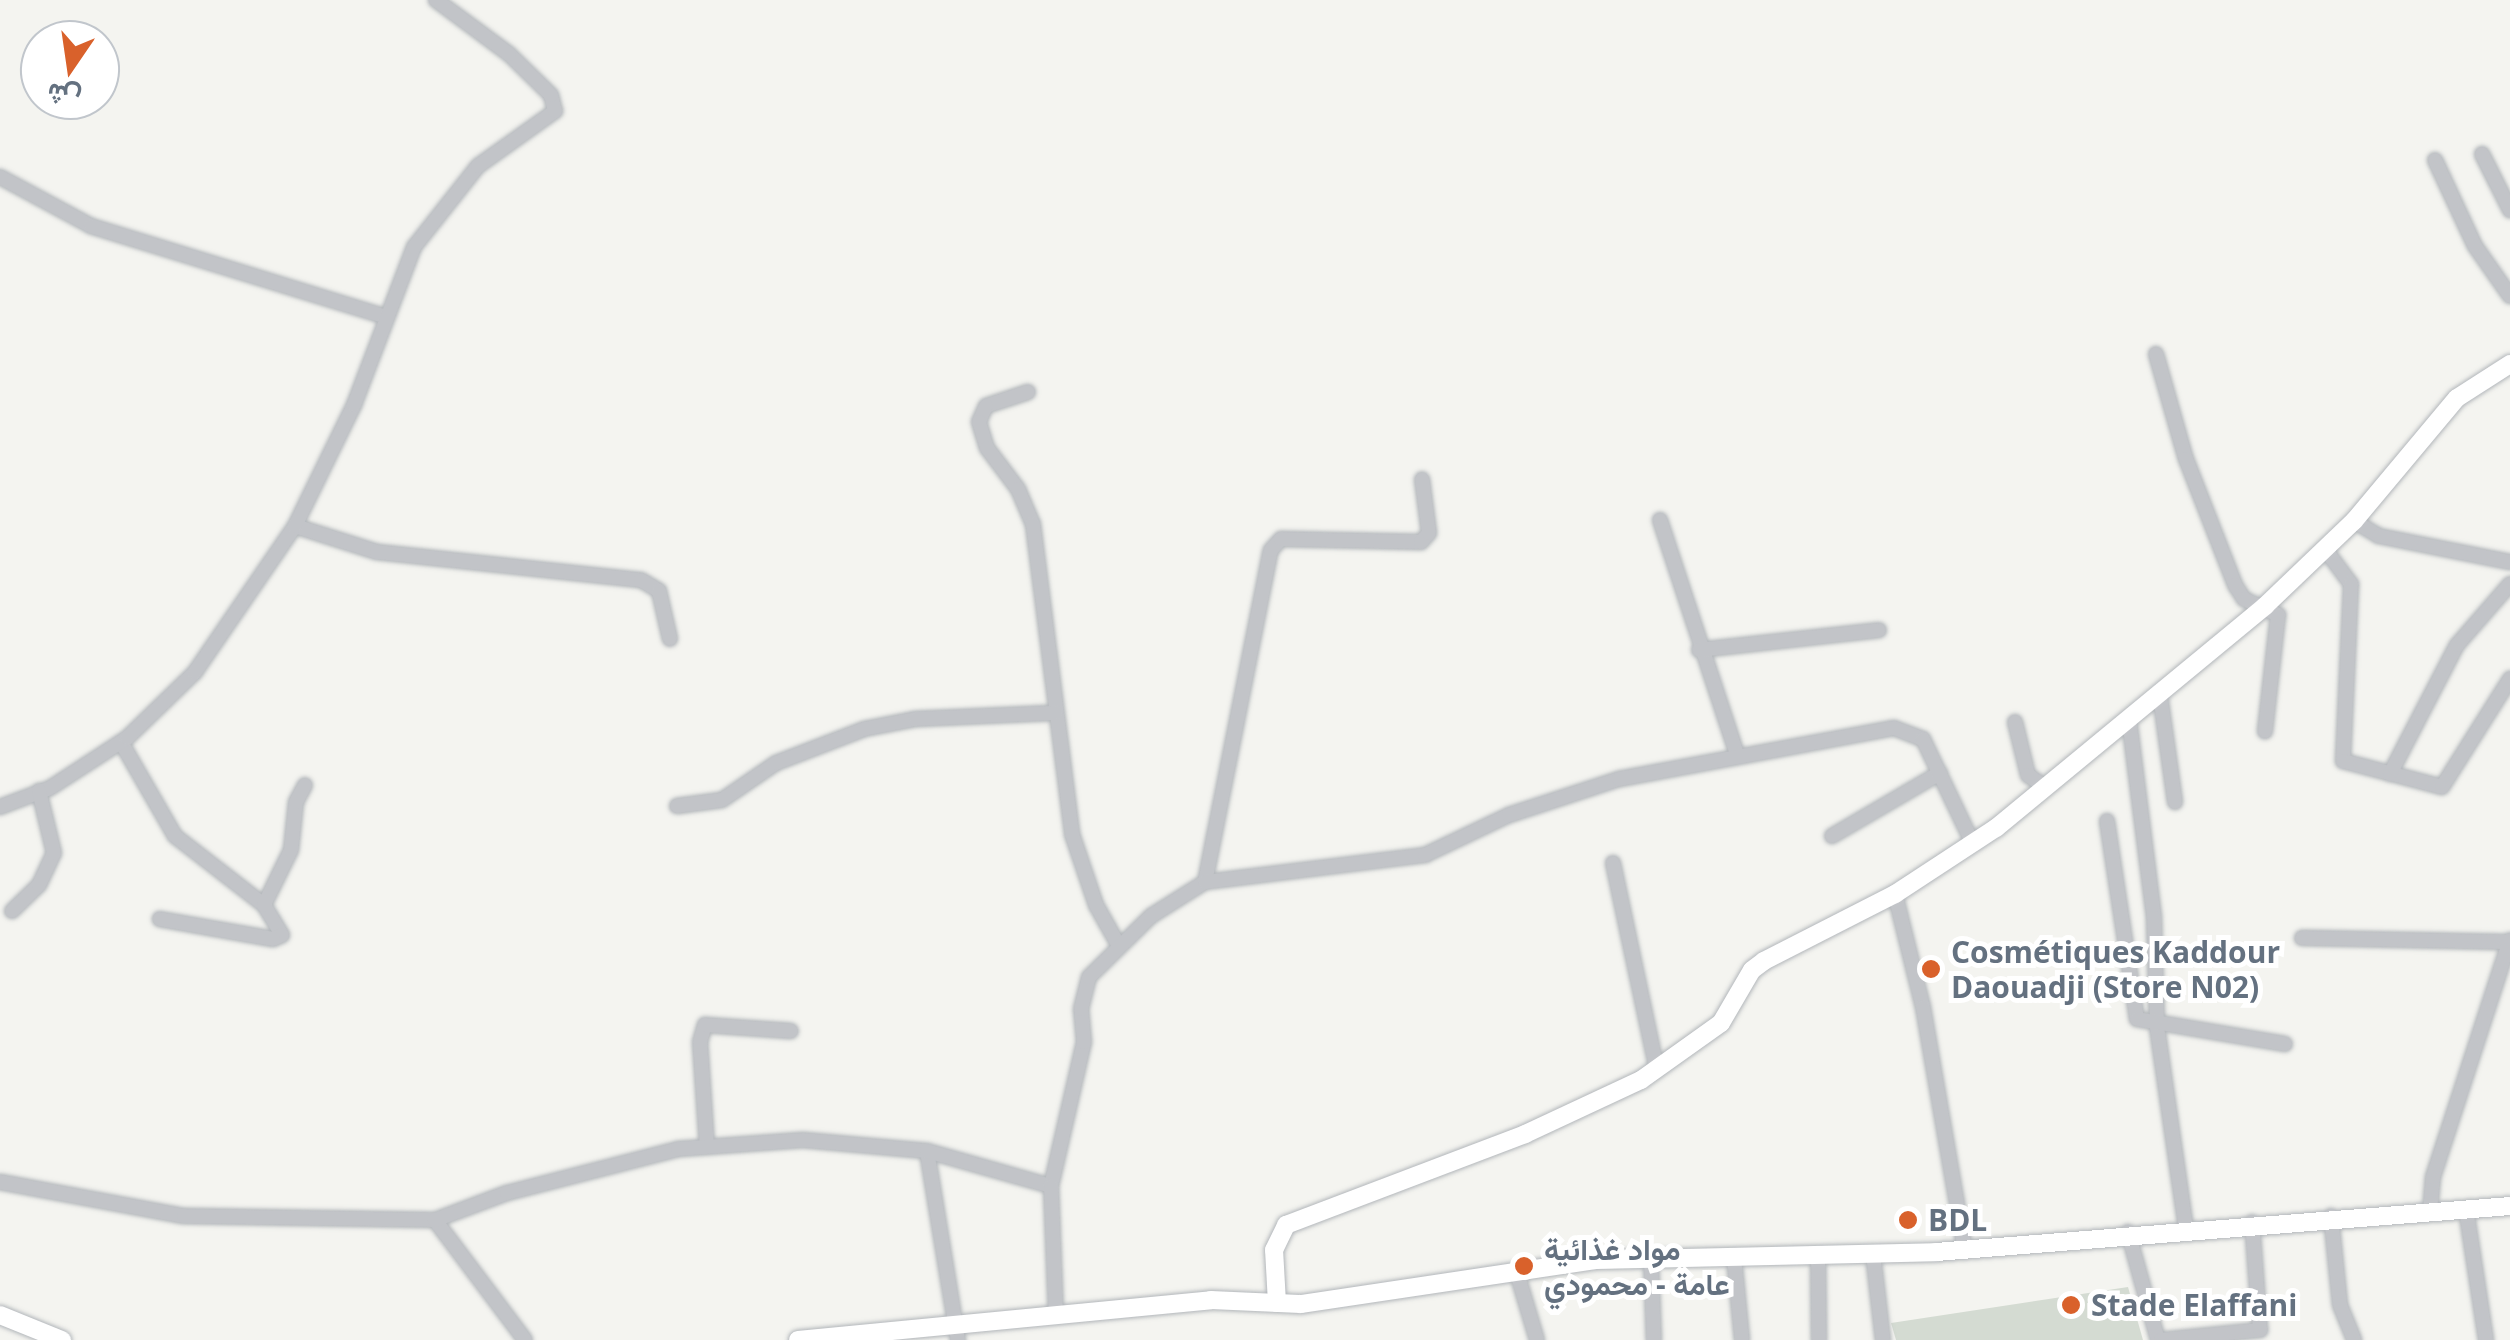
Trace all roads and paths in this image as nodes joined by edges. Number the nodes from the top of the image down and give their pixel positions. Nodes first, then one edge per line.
1 (436, 0) edge
2 (2482, 154) dead end
3 (2434, 160) dead end
4 (0, 177) edge
5 (2510, 210) edge
6 (2510, 296) edge
7 (384, 316) junction
8 (2156, 354) dead end
9 (2510, 364) edge
10 (1028, 392) dead end
11 (1422, 478) dead end
12 (1660, 520) dead end
13 (2354, 521) junction
14 (295, 526) junction
15 (2325, 549) junction
16 (2510, 562) edge
17 (2510, 584) edge
18 (2264, 606) junction
19 (1879, 630) dead end
20 (670, 638) dead end
21 (1699, 650) junction
22 (2510, 678) edge
23 (2160, 695) junction
24 (1056, 712) junction
25 (2130, 719) junction
26 (2014, 722) dead end
27 (2265, 731) dead end
28 (120, 742) junction
29 (1737, 754) junction
30 (1940, 773) junction
31 (2390, 774) junction
32 (305, 785) dead end
33 (2044, 786) junction
34 (38, 791) junction
35 (3, 802) edge
36 (2175, 802) dead end
37 (677, 806) dead end
38 (2108, 820) dead end
39 (1832, 836) dead end
40 (1973, 844) junction
41 (1612, 864) dead end
42 (1205, 882) junction
43 (1894, 894) junction
44 (264, 906) junction
45 (12, 912) dead end
46 (160, 919) dead end
47 (2302, 938) dead end
48 (2510, 941) edge
49 (1119, 946) junction
50 (2156, 1027) junction
51 (792, 1031) dead end
52 (2285, 1044) dead end
53 (1657, 1070) junction
54 (708, 1147) junction
55 (927, 1150) junction
56 (0, 1182) edge
57 (1050, 1186) junction
58 (2510, 1206) edge
59 (2466, 1209) junction
60 (2430, 1211) junction
61 (2330, 1216) junction
62 (435, 1220) junction
63 (2252, 1222) junction
64 (2186, 1228) junction
65 (2128, 1232) junction
66 (1965, 1249) junction
67 (1873, 1254) junction
68 (1818, 1256) junction
69 (1734, 1258) junction
70 (1651, 1260) junction
71 (1517, 1273) junction
72 (1278, 1303) junction
73 (0, 1315) edge
74 (1056, 1317) junction
75 (948, 1334) edge
76 (62, 1340) edge
77 (525, 1340) edge
78 (798, 1340) edge
79 (1537, 1340) edge
80 (1654, 1340) edge
81 (1742, 1340) edge
82 (1819, 1340) edge
83 (1883, 1340) edge
84 (2160, 1340) edge
85 (2354, 1340) edge
86 (2486, 1340) edge

1 - 7 street
2 - 5 street
3 - 6 street
4 - 7 street
7 - 14 street
8 - 18 street
9 - 13 main road
10 - 24 street
11 - 42 street
12 - 21 street
13 - 15 main road
13 - 16 street
14 - 20 street
14 - 28 street
15 - 18 main road
15 - 31 street
17 - 31 street
18 - 23 main road
18 - 27 street
19 - 21 street
21 - 29 street
22 - 31 street
23 - 25 main road
23 - 36 street
24 - 37 street
24 - 49 street
25 - 33 main road
25 - 50 street
26 - 33 street
28 - 34 street
28 - 44 street
29 - 30 street
29 - 42 street
30 - 39 street
30 - 40 street
32 - 44 street
33 - 40 main road
34 - 35 street
34 - 45 street
38 - 50 street
40 - 43 main road
41 - 53 street
42 - 49 street
43 - 53 main road
43 - 66 street
44 - 46 street
47 - 48 street
48 - 60 street
49 - 57 street
50 - 52 street
50 - 64 street
51 - 54 street
53 - 72 main road
54 - 55 street
54 - 62 street
55 - 57 street
55 - 75 street
56 - 62 street
57 - 74 street
58 - 59 main road
59 - 60 main road
59 - 86 street
60 - 61 main road
61 - 63 main road
61 - 85 street
62 - 77 street
63 - 64 main road
63 - 84 street
64 - 65 main road
65 - 66 main road
65 - 84 street
66 - 67 main road
67 - 68 main road
67 - 83 street
68 - 69 main road
68 - 82 street
69 - 70 main road
69 - 81 street
70 - 71 main road
70 - 80 street
71 - 72 main road
71 - 79 street
72 - 74 main road
73 - 76 main road
74 - 75 main road
75 - 78 main road

